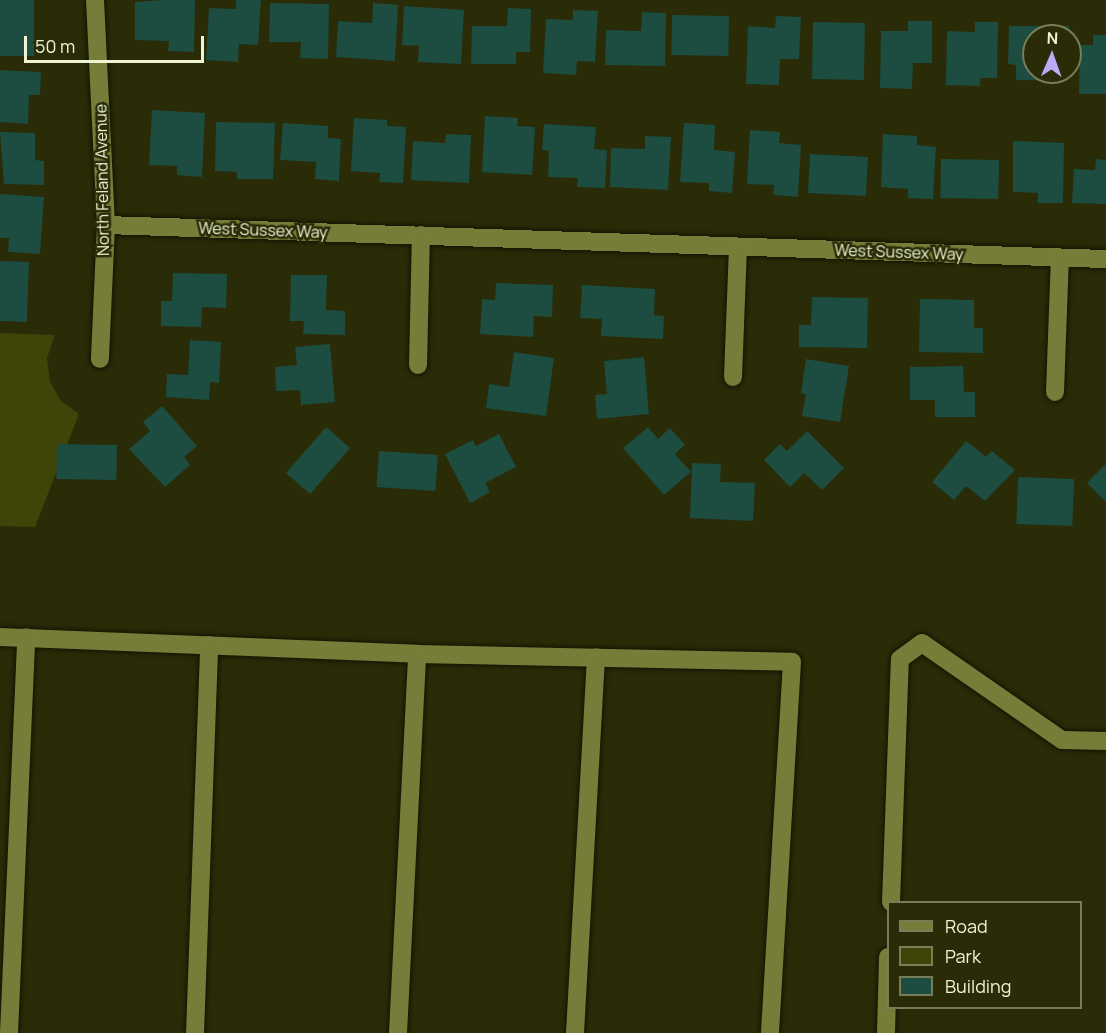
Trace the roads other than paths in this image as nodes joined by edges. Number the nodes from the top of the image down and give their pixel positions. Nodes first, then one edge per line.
1 (95, 0) edge
2 (106, 225) junction
3 (421, 236) junction
4 (738, 247) junction
5 (1060, 258) junction
6 (1106, 259) edge
7 (100, 359) dead end
8 (418, 365) dead end
9 (733, 377) dead end
10 (1055, 392) dead end
11 (0, 637) edge
12 (26, 638) junction
13 (209, 645) junction
14 (417, 654) junction
15 (596, 658) junction
16 (1106, 741) edge
17 (891, 901) edge
18 (887, 995) edge
19 (9, 1033) edge
20 (195, 1033) edge
21 (398, 1033) edge
22 (575, 1033) edge
23 (770, 1033) edge
24 (886, 1033) edge

1 - 2 street, North Feland Avenue
2 - 3 street, West Sussex Way
2 - 7 street, North Feland Avenue
3 - 4 street, West Sussex Way
3 - 8 street
4 - 5 street, West Sussex Way
4 - 9 street
5 - 6 street, West Sussex Way
5 - 10 street
11 - 12 street
12 - 13 street
12 - 19 street
13 - 14 street
13 - 20 street
14 - 15 street
14 - 21 street
15 - 22 street
15 - 23 street
16 - 17 street
18 - 24 street

